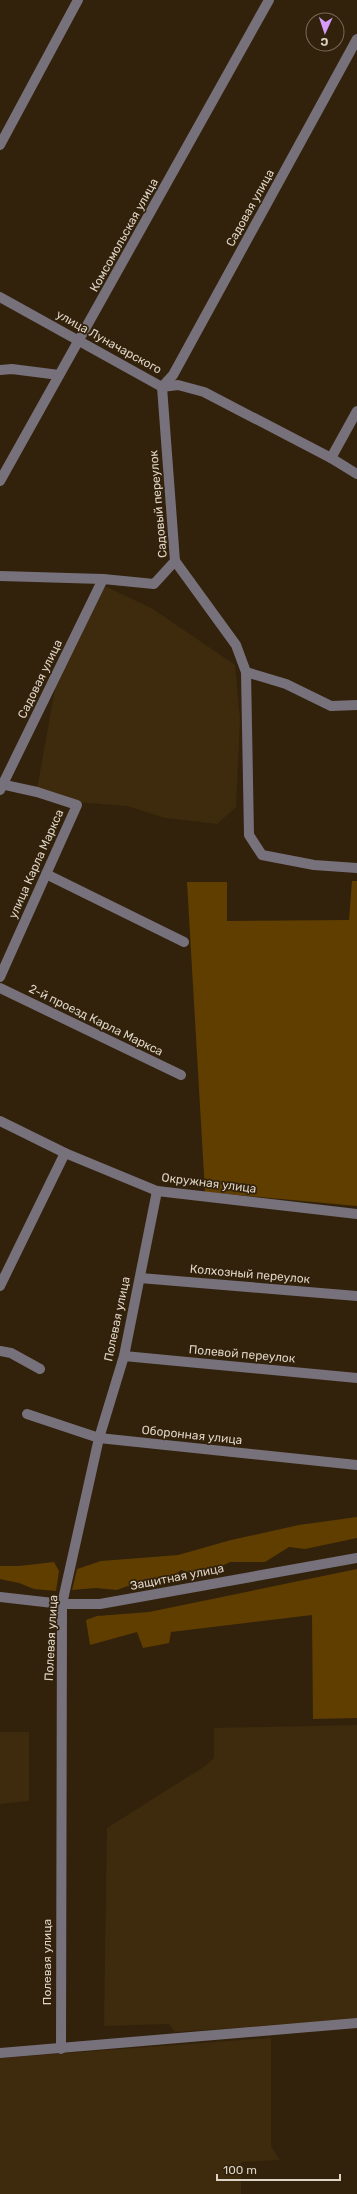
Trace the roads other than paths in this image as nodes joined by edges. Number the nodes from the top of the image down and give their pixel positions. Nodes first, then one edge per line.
1 (78, 0) edge
2 (269, 0) edge
3 (357, 39) edge
4 (0, 145) edge
5 (0, 297) edge
6 (80, 341) junction
7 (0, 370) edge
8 (59, 375) junction
9 (162, 387) junction
10 (357, 411) edge
11 (331, 458) junction
12 (357, 474) edge
13 (0, 481) edge
14 (175, 561) junction
15 (0, 576) edge
16 (103, 579) junction
17 (246, 672) junction
18 (357, 705) edge
19 (1, 786) edge
20 (357, 868) edge
21 (46, 874) junction
22 (184, 942) dead end
23 (0, 977) edge
24 (0, 988) edge
25 (181, 1075) dead end
26 (0, 1121) edge
27 (65, 1153) junction
28 (157, 1191) junction
29 (357, 1214) edge
30 (140, 1278) junction
31 (0, 1286) edge
32 (357, 1296) edge
33 (0, 1351) edge
34 (124, 1356) junction
35 (40, 1368) dead end
36 (357, 1378) edge
37 (28, 1414) dead end
38 (99, 1438) junction
39 (357, 1465) edge
40 (357, 1558) edge
41 (0, 1597) edge
42 (62, 1604) junction
43 (357, 2023) edge
44 (61, 2048) junction
45 (0, 2053) edge

1 - 4 street
2 - 6 street, Комсомольская улица
3 - 9 street, Садовая улица
5 - 6 street, улица Луначарского
6 - 8 street, Комсомольская улица
6 - 9 street, улица Луначарского
7 - 8 street
8 - 13 street, Комсомольская улица
9 - 11 street, улица Луначарского
9 - 14 street, Садовый переулок
10 - 11 street
11 - 12 street, улица Луначарского
14 - 16 street
14 - 17 street, Садовый переулок
15 - 16 street
16 - 19 street, Садовая улица
17 - 18 street
17 - 20 street, Садовый переулок
19 - 21 street, улица Карла Маркса
21 - 22 street
21 - 23 street, улица Карла Маркса
24 - 25 street, 2-й проезд Карла Маркса
26 - 27 street, Окружная улица
27 - 28 street, Окружная улица
27 - 31 street
28 - 29 street, Окружная улица
28 - 30 street, Полевая улица
30 - 32 street, Колхозный переулок
30 - 34 street, Полевая улица
33 - 35 street
34 - 36 street, Полевой переулок
34 - 38 street, Полевая улица
37 - 38 street, Оборонная улица
38 - 39 street, Оборонная улица
38 - 42 street, Полевая улица
40 - 42 street, Защитная улица
41 - 42 street, Защитная улица
42 - 44 street, Полевая улица
43 - 44 street
44 - 45 street

